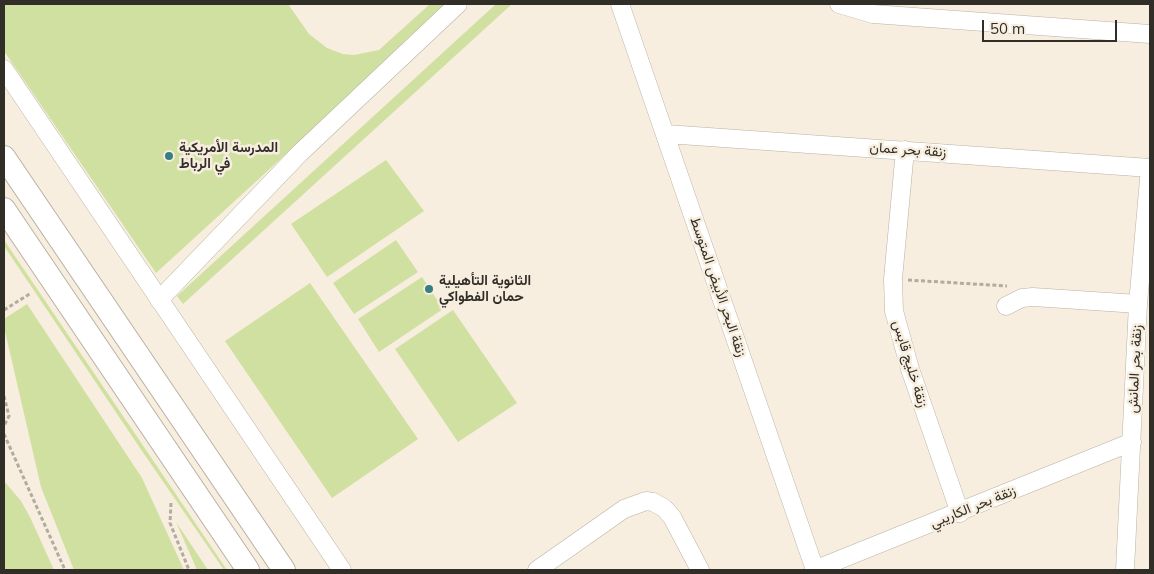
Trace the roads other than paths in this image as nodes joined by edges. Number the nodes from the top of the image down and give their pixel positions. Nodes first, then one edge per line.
1 (458, 4) edge
2 (620, 4) edge
3 (839, 4) edge
4 (911, 10) edge
5 (1150, 34) edge
6 (4, 69) edge
7 (666, 134) junction
8 (905, 150) junction
9 (4, 157) edge
10 (1150, 168) edge
11 (4, 209) edge
12 (159, 300) junction
13 (1138, 304) junction
14 (1006, 306) dead end
15 (1132, 442) junction
16 (960, 512) junction
17 (248, 570) edge
18 (284, 570) edge
19 (342, 570) edge
20 (537, 570) edge
21 (700, 570) edge
22 (814, 570) edge
23 (1124, 570) edge

1 - 12 street
2 - 7 street, زنقة البحر الأبيض المتوسط
3 - 4 street
4 - 5 street
6 - 12 street
7 - 8 street, زنقة بحر عمان
7 - 22 street, زنقة البحر الأبيض المتوسط
8 - 10 street, زنقة بحر عمان
8 - 16 street, زنقة خليج قابس
9 - 18 main road
10 - 13 street, زنقة بحر المانش
11 - 17 main road
12 - 19 street
13 - 14 street
13 - 15 street, زنقة بحر المانش
15 - 16 street, زنقة بحر الكاريبي
15 - 23 street, زنقة بحر المانش
16 - 22 street, زنقة بحر الكاريبي
20 - 21 street

